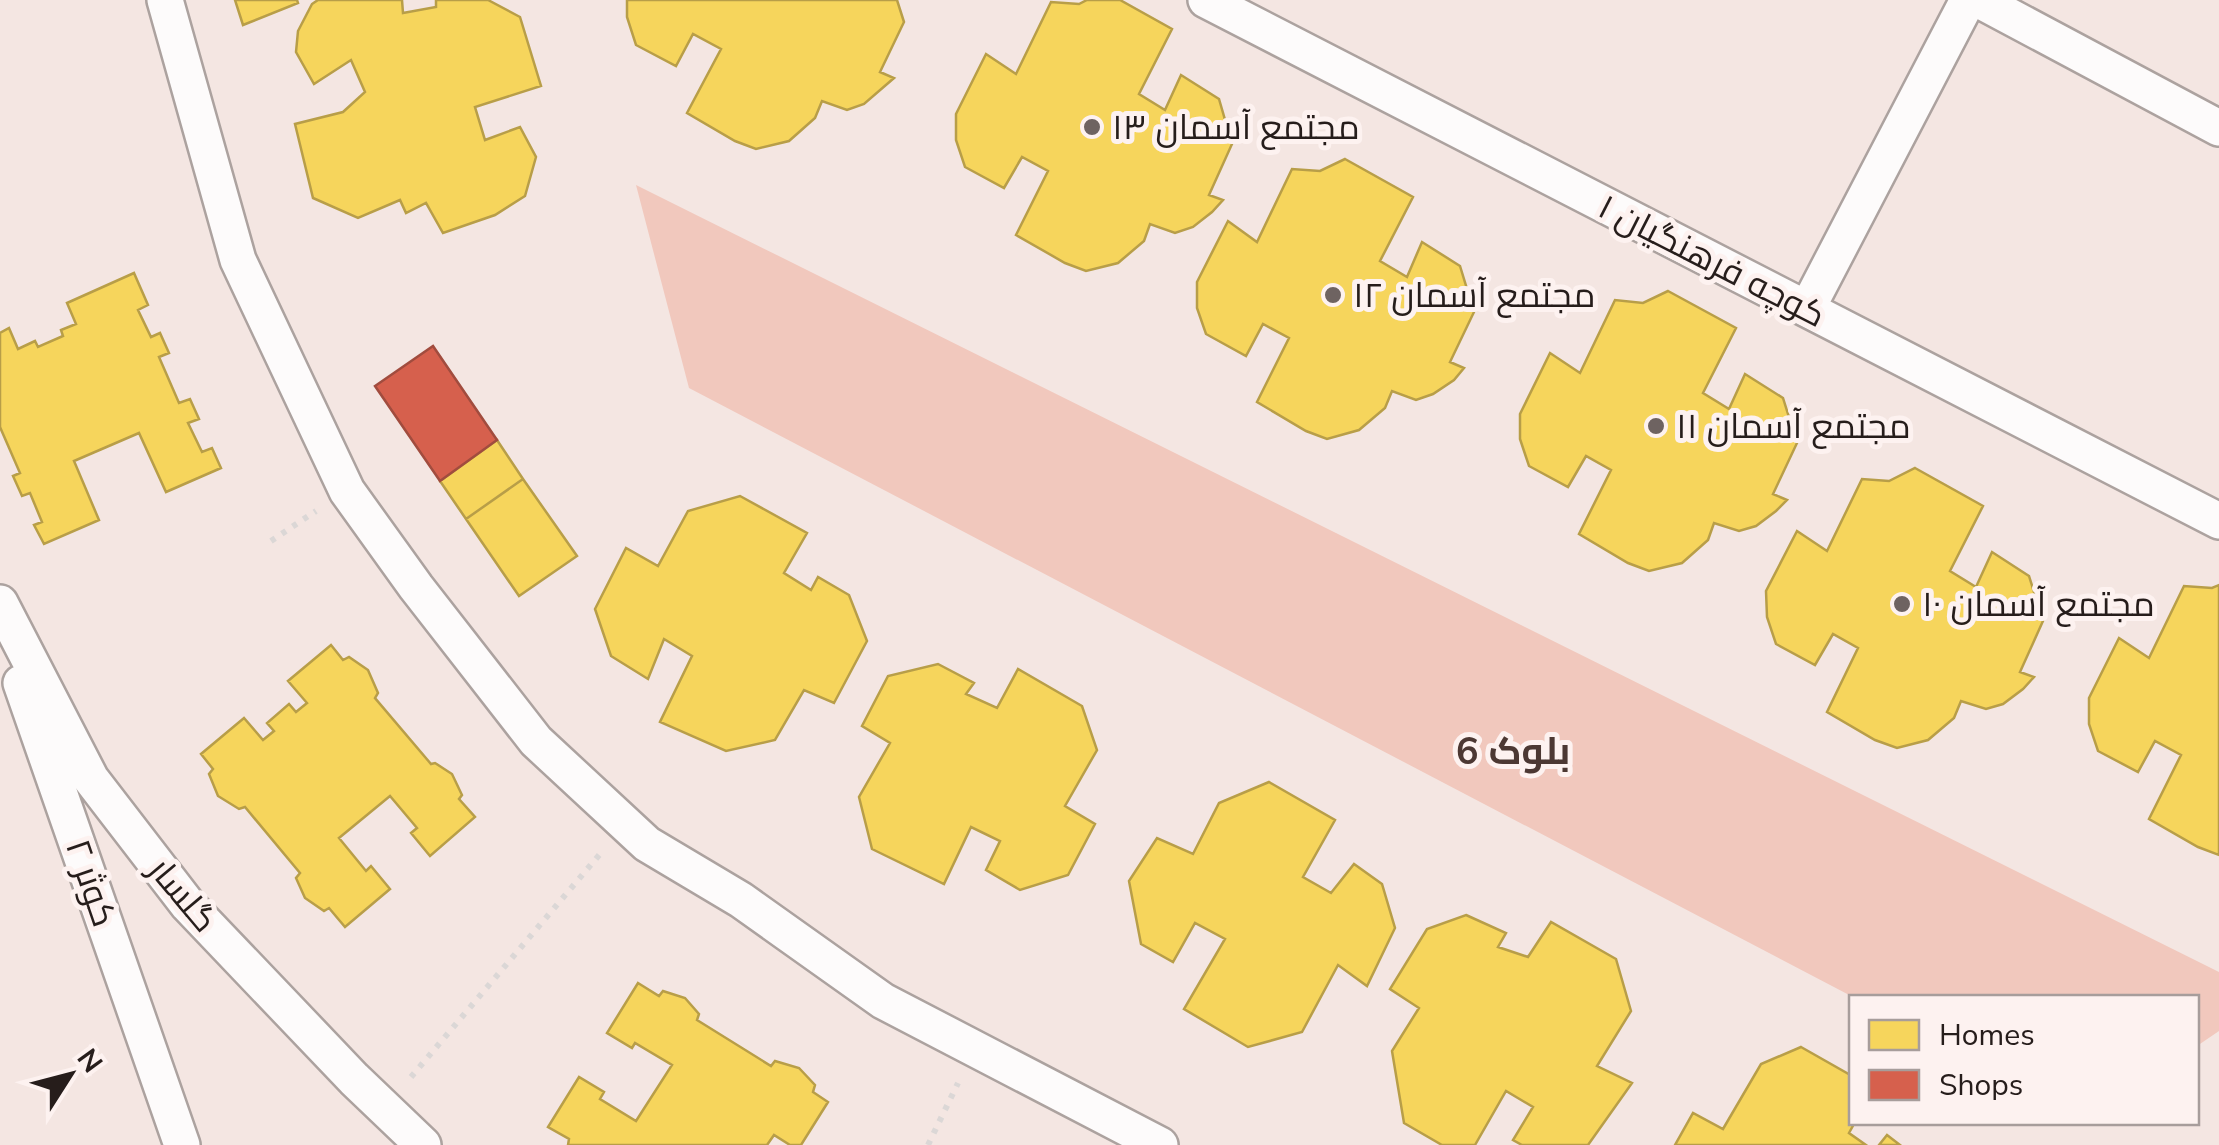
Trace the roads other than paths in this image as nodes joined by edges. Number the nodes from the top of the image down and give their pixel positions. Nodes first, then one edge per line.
1 (165, 0) edge
2 (1206, 0) edge
3 (1968, 0) edge
4 (1980, 0) edge
5 (2219, 128) edge
6 (1807, 309) junction
7 (2219, 521) edge
8 (0, 602) edge
9 (0, 622) edge
10 (182, 1145) edge
11 (423, 1145) edge
12 (1160, 1145) edge

1 - 12 street
2 - 6 street, کوچه فرهنگیان ۱
3 - 6 street
4 - 5 street
6 - 7 street, کوچه فرهنگیان ۱
8 - 11 street, گلسار
9 - 10 street, کوثر ۲

